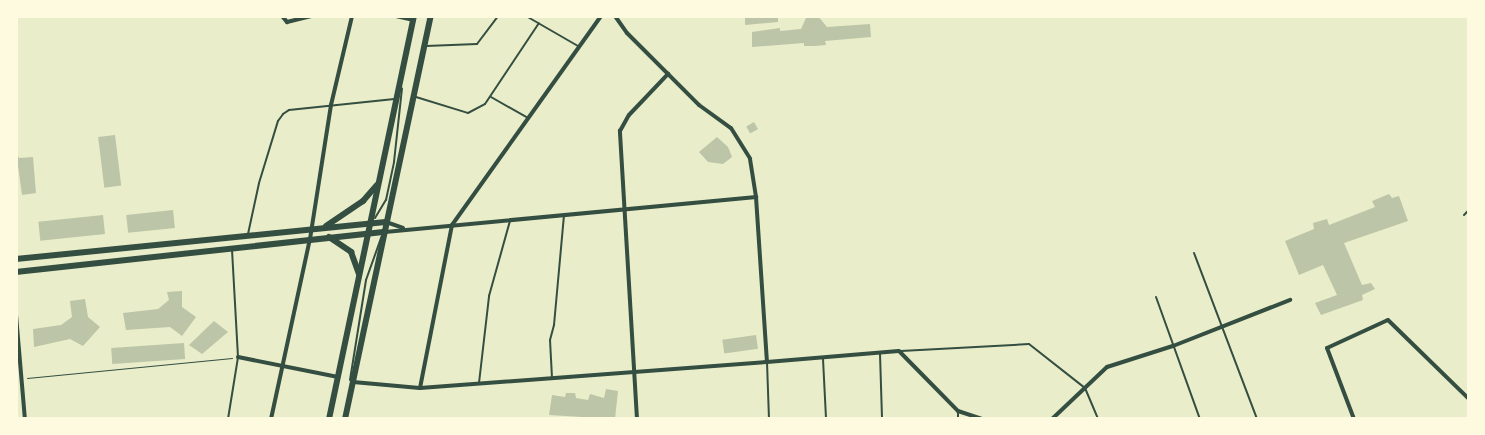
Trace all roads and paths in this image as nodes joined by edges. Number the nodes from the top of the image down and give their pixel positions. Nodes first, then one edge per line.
1 (282, 16) edge
2 (311, 16) edge
3 (352, 16) edge
4 (396, 16) edge
5 (432, 16) edge
6 (498, 16) edge
7 (526, 16) edge
8 (601, 16) edge
9 (615, 16) edge
10 (414, 18) edge
11 (538, 23) junction
12 (426, 46) junction
13 (578, 46) junction
14 (403, 68) junction
15 (668, 74) junction
16 (414, 97) junction
17 (491, 97) junction
18 (396, 99) junction
19 (332, 105) junction
20 (528, 118) junction
21 (378, 184) junction
22 (756, 197) junction
23 (625, 209) junction
24 (1469, 210) edge
25 (564, 214) junction
26 (1464, 215) dead end
27 (510, 219) junction
28 (371, 222) junction
29 (385, 222) junction
30 (452, 225) junction
31 (326, 226) junction
32 (312, 228) junction
33 (405, 228) junction
34 (384, 232) junction
35 (369, 233) junction
36 (247, 235) junction
37 (328, 237) junction
38 (310, 239) junction
39 (232, 248) junction
40 (1194, 253) dead end
41 (16, 259) edge
42 (16, 272) edge
43 (360, 280) junction
44 (1156, 297) dead end
45 (1290, 300) dead end
46 (16, 315) edge
47 (1222, 326) junction
48 (1173, 346) junction
49 (899, 351) junction
50 (880, 354) junction
51 (238, 357) junction
52 (823, 359) junction
53 (767, 362) junction
54 (282, 366) junction
55 (636, 374) junction
56 (339, 377) junction
57 (22, 378) junction
58 (552, 379) junction
59 (352, 382) junction
60 (479, 384) junction
61 (420, 388) junction
62 (1085, 388) junction
63 (350, 392) junction
64 (1469, 399) edge
65 (958, 411) junction
66 (25, 419) edge
67 (228, 419) edge
68 (271, 419) edge
69 (330, 419) edge
70 (345, 419) edge
71 (637, 419) edge
72 (769, 419) edge
73 (826, 419) edge
74 (882, 419) edge
75 (958, 419) edge
76 (983, 419) edge
77 (1052, 419) edge
78 (1098, 419) edge
79 (1200, 419) edge
80 (1257, 419) edge
81 (1354, 419) edge

1 - 2 street
3 - 19 street
4 - 10 street
5 - 12 main road
6 - 12 lane
7 - 11 lane
8 - 13 street
9 - 15 street
10 - 14 main road
11 - 13 lane
11 - 17 lane
12 - 16 main road
13 - 20 street
14 - 18 main road
14 - 28 lane
15 - 22 street
15 - 23 street
16 - 17 lane
16 - 29 main road
17 - 20 lane
18 - 19 lane
18 - 21 main road
19 - 32 street
19 - 36 lane
20 - 30 street
21 - 28 main road
21 - 31 main road
22 - 23 street
22 - 53 street
23 - 25 street
23 - 55 street
24 - 26 lane
25 - 27 street
25 - 58 lane
27 - 30 street
27 - 60 lane
28 - 29 main road
28 - 31 main road
28 - 35 main road
29 - 33 street
29 - 34 main road
30 - 33 street
30 - 61 street
31 - 32 main road
32 - 36 main road
32 - 38 street
33 - 34 street
34 - 35 main road
34 - 59 main road
34 - 63 lane
35 - 37 main road
35 - 43 main road
36 - 41 main road
37 - 38 main road
37 - 43 main road
38 - 39 main road
38 - 54 street
39 - 42 main road
39 - 51 lane
40 - 47 lane
43 - 56 main road
44 - 48 lane
45 - 47 street
46 - 57 street
47 - 48 street
47 - 80 lane
48 - 62 street
48 - 79 lane
49 - 50 street
49 - 62 lane
49 - 65 street
50 - 52 street
50 - 74 lane
51 - 54 street
51 - 57 path
51 - 67 lane
52 - 53 street
52 - 73 lane
53 - 55 street
53 - 72 lane
54 - 56 street
54 - 68 street
55 - 58 street
55 - 71 street
56 - 69 main road
57 - 66 street
58 - 60 street
59 - 61 street
59 - 63 main road
60 - 61 street
62 - 77 street
62 - 78 lane
63 - 70 main road
64 - 81 street
65 - 75 lane
65 - 76 street

